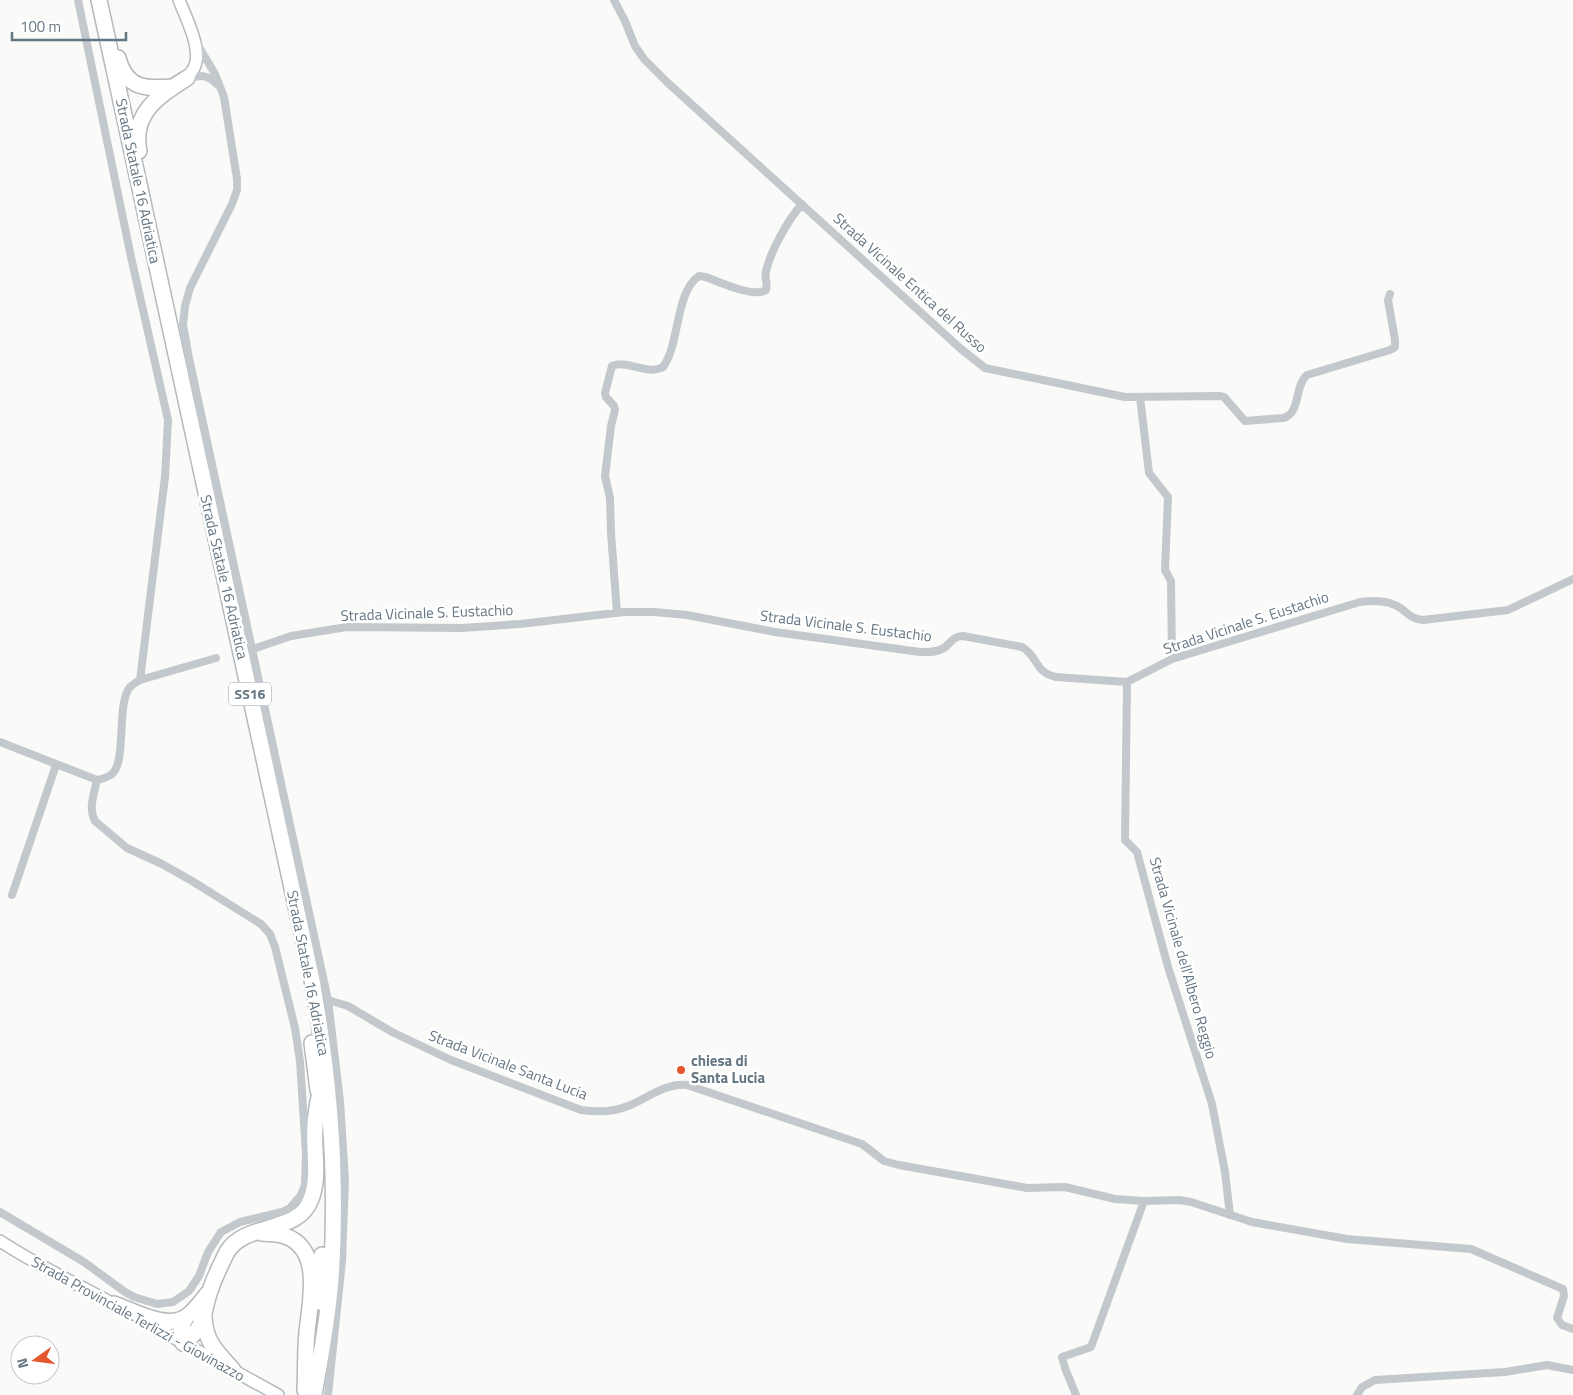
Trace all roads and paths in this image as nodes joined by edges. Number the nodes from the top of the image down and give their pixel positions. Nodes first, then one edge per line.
1 (78, 0) edge
2 (89, 0) edge
3 (99, 0) edge
4 (105, 0) edge
5 (179, 0) edge
6 (614, 0) edge
7 (194, 38) junction
8 (187, 78) junction
9 (219, 86) junction
10 (173, 87) junction
11 (802, 204) junction
12 (148, 229) junction
13 (1390, 294) dead end
14 (1140, 397) junction
15 (1573, 579) edge
16 (617, 613) junction
17 (253, 649) junction
18 (216, 658) dead end
19 (1172, 659) junction
20 (140, 680) junction
21 (1127, 682) junction
22 (0, 742) edge
23 (56, 765) junction
24 (97, 780) junction
25 (12, 895) dead end
26 (328, 1000) junction
27 (319, 1096) junction
28 (1144, 1202) junction
29 (0, 1212) edge
30 (1230, 1215) junction
31 (255, 1233) junction
32 (0, 1241) edge
33 (210, 1291) junction
34 (114, 1304) junction
35 (204, 1314) junction
36 (186, 1317) junction
37 (1573, 1329) edge
38 (183, 1344) junction
39 (233, 1370) junction
40 (1573, 1370) edge
41 (308, 1393) edge
42 (278, 1395) edge
43 (328, 1395) edge
44 (1076, 1395) edge
45 (1357, 1395) edge

1 - 20 street
2 - 27 highway, Strada Statale 16 Adriatica / SS16
3 - 12 highway, Strada Statale 16 Adriatica / SS16
4 - 10 highway
5 - 7 main road
6 - 11 street, Strada Vicinale Entica del Russo
7 - 8 main road
7 - 9 street
8 - 9 street
8 - 10 highway
9 - 17 street
10 - 12 highway
11 - 14 street, Strada Vicinale Entica del Russo
11 - 16 street
12 - 41 highway, Strada Statale 16 Adriatica / SS16
13 - 14 street, Strada Vicinale Entica del Russo
14 - 19 street
15 - 19 street, Strada Vicinale S. Eustachio
16 - 17 street, Strada Vicinale S. Eustachio
16 - 21 street, Strada Vicinale S. Eustachio
17 - 26 street
18 - 20 street
19 - 21 street, Strada Vicinale S. Eustachio
20 - 24 street
21 - 30 street, Strada Vicinale dell'Albero Reggio
22 - 23 street
23 - 24 street
23 - 25 street
24 - 29 street
26 - 28 street, Strada Vicinale Santa Lucia
26 - 43 street
27 - 31 highway
27 - 41 highway, Strada Statale 16 Adriatica / SS16
28 - 30 street, Strada Vicinale Santa Lucia
28 - 44 street
30 - 37 street, Strada Vicinale Santa Lucia
31 - 33 highway
31 - 41 highway
32 - 34 main road, Strada Provinciale Terlizzi - Giovinazzo
33 - 35 highway
33 - 36 highway
34 - 36 highway
34 - 38 main road, Strada Provinciale Terlizzi - Giovinazzo
35 - 38 highway
35 - 39 highway
36 - 38 highway
38 - 39 main road, Strada Provinciale Terlizzi - Giovinazzo
39 - 42 main road, Strada Provinciale Terlizzi - Giovinazzo
40 - 45 street

